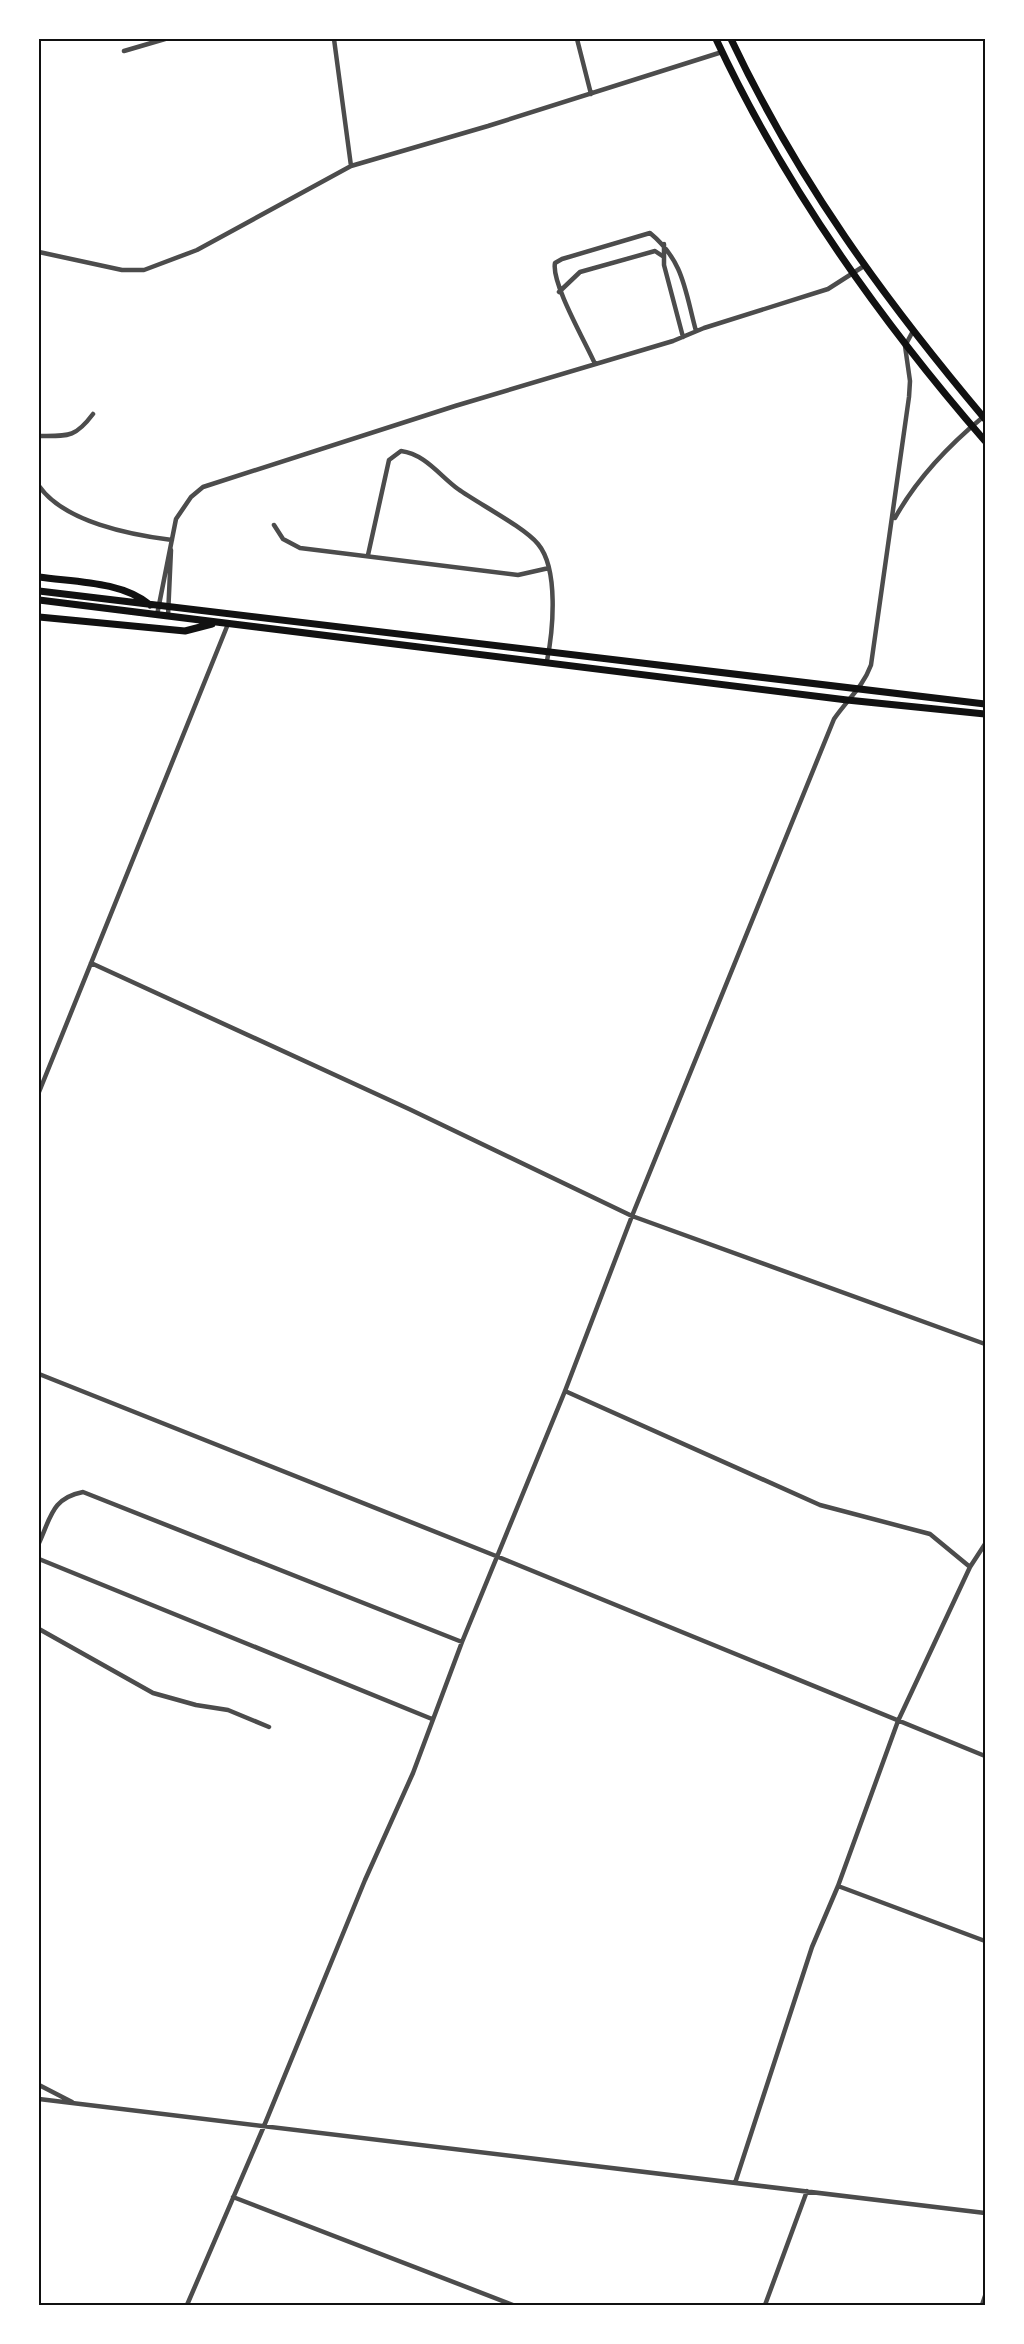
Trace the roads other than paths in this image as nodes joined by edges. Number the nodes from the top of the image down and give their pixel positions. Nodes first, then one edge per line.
1 (165, 39) edge
2 (334, 39) edge
3 (577, 39) edge
4 (716, 39) edge
5 (730, 39) edge
6 (124, 51) dead end
7 (722, 52) junction
8 (591, 94) junction
9 (351, 166) junction
10 (664, 244) junction
11 (39, 252) edge
12 (664, 257) junction
13 (864, 266) junction
14 (854, 273) junction
15 (560, 292) junction
16 (696, 331) junction
17 (913, 331) junction
18 (683, 337) junction
19 (905, 346) junction
20 (595, 364) junction
21 (93, 414) dead end
22 (984, 418) edge
23 (972, 426) junction
24 (39, 436) edge
25 (985, 441) edge
26 (39, 486) edge
27 (894, 520) junction
28 (274, 525) dead end
29 (172, 540) junction
30 (170, 548) junction
31 (368, 555) junction
32 (549, 568) junction
33 (39, 577) edge
34 (39, 591) edge
35 (39, 600) edge
36 (150, 605) junction
37 (158, 606) junction
38 (169, 607) junction
39 (157, 615) junction
40 (168, 616) junction
41 (39, 617) edge
42 (217, 622) junction
43 (228, 624) junction
44 (549, 652) junction
45 (547, 661) junction
46 (859, 690) junction
47 (847, 700) junction
48 (985, 704) edge
49 (985, 714) edge
50 (91, 963) junction
51 (39, 1092) edge
52 (632, 1216) junction
53 (985, 1344) edge
54 (39, 1374) edge
55 (565, 1391) junction
56 (39, 1543) edge
57 (985, 1544) edge
58 (496, 1556) junction
59 (39, 1559) edge
60 (970, 1567) junction
61 (39, 1629) edge
62 (462, 1642) junction
63 (432, 1719) junction
64 (898, 1721) junction
65 (269, 1727) dead end
66 (985, 1756) edge
67 (838, 1886) junction
68 (985, 1941) edge
69 (39, 2085) edge
70 (39, 2099) edge
71 (74, 2103) junction
72 (264, 2126) junction
73 (735, 2182) junction
74 (807, 2191) junction
75 (233, 2197) junction
76 (985, 2213) edge
77 (985, 2296) edge
78 (187, 2305) edge
79 (513, 2305) edge
80 (765, 2305) edge
81 (981, 2305) edge

1 - 6 street
2 - 9 street
3 - 8 street
4 - 7 highway
5 - 13 highway
7 - 8 street
7 - 14 highway
8 - 9 street
9 - 11 street
10 - 12 street
10 - 15 street
10 - 16 street
12 - 15 street
12 - 18 street
13 - 14 street
13 - 17 highway
14 - 16 street
14 - 19 highway
15 - 20 street
16 - 18 street
17 - 19 street
17 - 22 highway
18 - 20 street
19 - 23 highway
19 - 27 street
20 - 29 street
21 - 24 street
22 - 23 street
23 - 25 highway
23 - 27 street
26 - 29 street
27 - 46 street
28 - 31 street
29 - 30 street
30 - 37 street
30 - 38 street
31 - 32 street
31 - 32 street
32 - 44 street
33 - 36 highway
34 - 36 highway
35 - 39 highway
36 - 37 highway
37 - 38 highway
37 - 39 street
38 - 40 street
38 - 44 highway
39 - 40 highway
40 - 42 highway
41 - 42 highway
42 - 43 highway
43 - 45 highway
43 - 50 street
44 - 45 street
44 - 46 highway
45 - 47 highway
46 - 47 street
46 - 48 highway
47 - 49 highway
47 - 52 street
50 - 51 street
50 - 52 street
52 - 53 street
52 - 55 street
54 - 58 street
55 - 58 street
55 - 60 street
56 - 62 street
57 - 60 street
58 - 62 street
58 - 64 street
59 - 63 street
60 - 64 street
61 - 65 street
62 - 63 street
63 - 72 street
64 - 66 street
64 - 67 street
67 - 68 street
67 - 73 street
69 - 71 street
70 - 71 street
71 - 72 street
72 - 73 street
72 - 75 street
73 - 74 street
74 - 76 street
74 - 80 street
75 - 78 street
75 - 79 street
77 - 81 street

